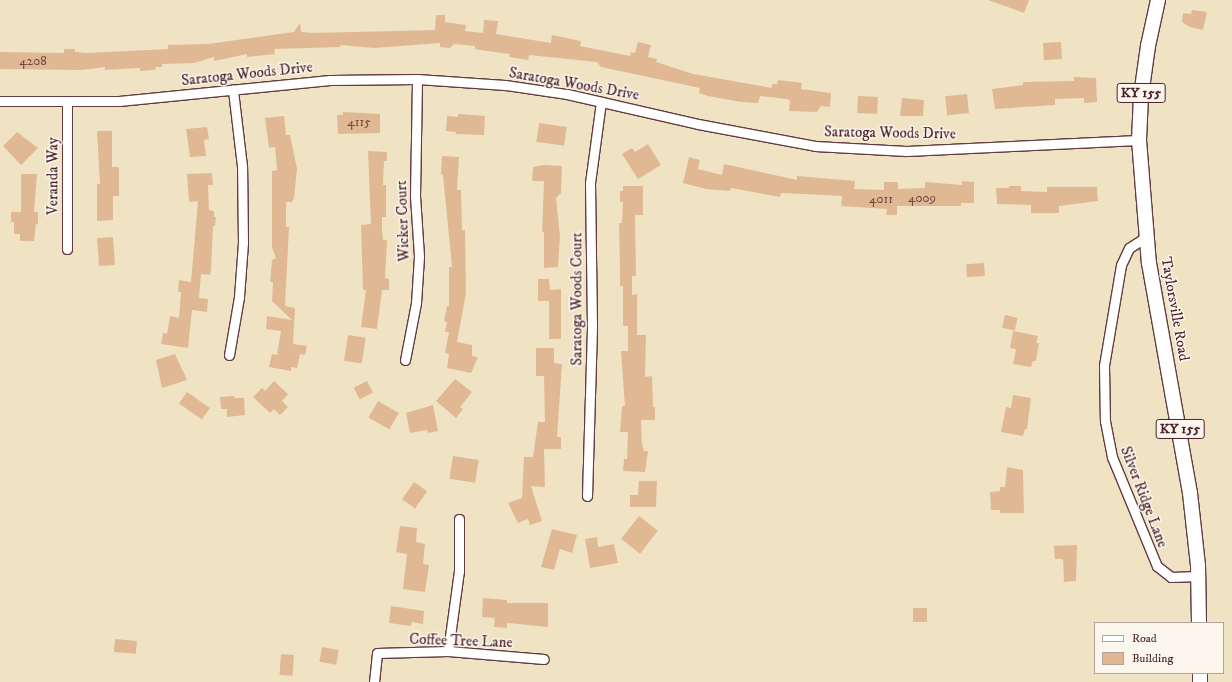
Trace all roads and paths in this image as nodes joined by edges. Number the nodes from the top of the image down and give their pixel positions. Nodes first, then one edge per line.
1 (1158, 0) edge
2 (417, 79) junction
3 (233, 90) junction
4 (0, 101) edge
5 (601, 102) junction
6 (67, 103) junction
7 (1139, 140) junction
8 (1146, 237) junction
9 (67, 249) dead end
10 (229, 355) dead end
11 (405, 360) dead end
12 (587, 496) dead end
13 (459, 519) dead end
14 (1198, 576) junction
15 (1200, 622) edge
16 (448, 651) junction
17 (544, 659) dead end
18 (374, 682) edge

1 - 7 main road, Taylorsville Road / KY 155
2 - 3 street, Saratoga Woods Drive
2 - 5 street, Saratoga Woods Drive
2 - 11 street, Wicker Court
3 - 6 street, Saratoga Woods Drive
3 - 10 street
4 - 6 street, Saratoga Woods Drive
5 - 7 street, Saratoga Woods Drive
5 - 12 street, Saratoga Woods Court
6 - 9 street, Veranda Way
7 - 8 main road, Taylorsville Road / KY 155
8 - 14 main road, Taylorsville Road / KY 155
8 - 14 street, Silver Ridge Lane
13 - 16 street
14 - 15 main road, Taylorsville Road / KY 155
16 - 17 street, Coffee Tree Lane
16 - 18 street, Coffee Tree Lane

